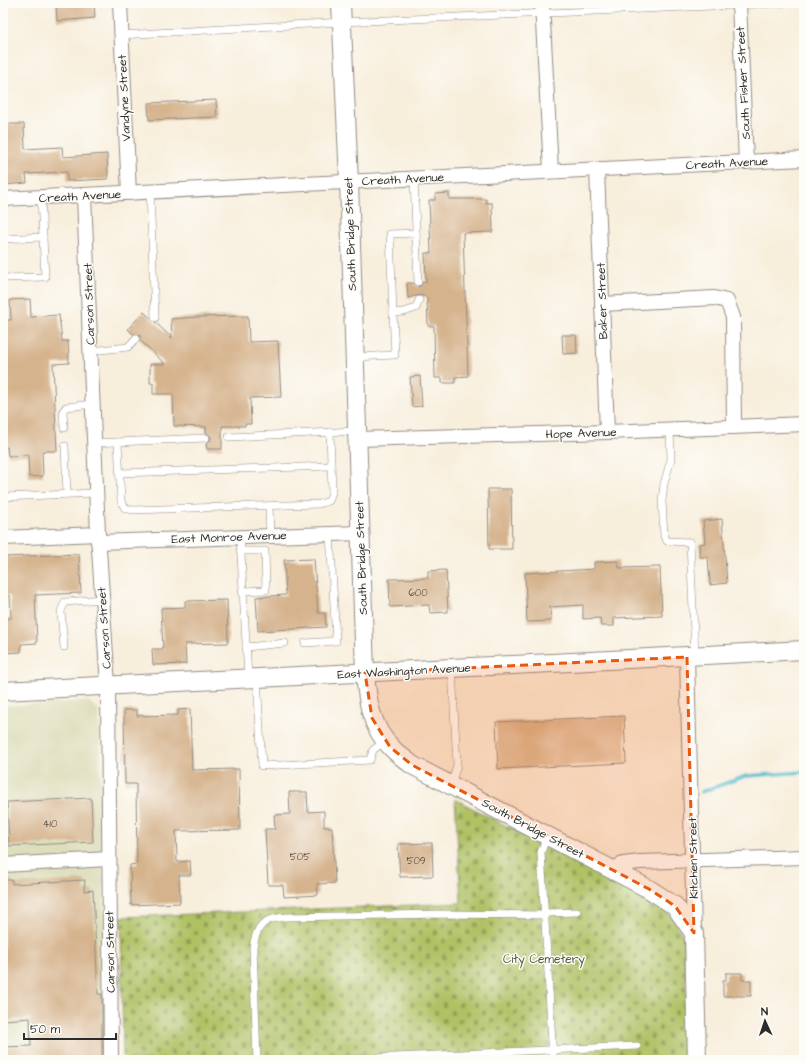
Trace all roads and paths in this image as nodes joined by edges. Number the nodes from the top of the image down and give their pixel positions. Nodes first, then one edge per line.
1 (120, 3) edge
2 (341, 3) edge
3 (783, 3) edge
4 (739, 4) edge
5 (543, 9) edge
6 (342, 22) junction
7 (121, 35) junction
8 (804, 159) edge
9 (746, 162) junction
10 (597, 169) junction
11 (551, 171) junction
12 (414, 178) junction
13 (349, 182) junction
14 (150, 192) junction
15 (129, 193) junction
16 (84, 196) junction
17 (41, 198) junction
18 (3, 199) edge
19 (416, 233) junction
20 (43, 237) junction
21 (3, 239) edge
22 (3, 278) edge
23 (418, 282) dead end
24 (419, 300) dead end
25 (602, 304) junction
26 (393, 313) junction
27 (155, 318) dead end
28 (136, 338) dead end
29 (91, 351) junction
30 (355, 357) junction
31 (93, 404) junction
32 (804, 424) edge
33 (734, 427) junction
34 (64, 428) dead end
35 (670, 430) junction
36 (330, 432) junction
37 (607, 432) junction
38 (357, 435) junction
39 (229, 437) dead end
40 (206, 438) dead end
41 (118, 442) junction
42 (94, 443) junction
43 (65, 446) dead end
44 (331, 466) junction
45 (120, 473) junction
46 (96, 493) junction
47 (67, 494) junction
48 (3, 497) edge
49 (269, 506) junction
50 (360, 533) junction
51 (330, 534) junction
52 (270, 536) junction
53 (240, 537) junction
54 (3, 538) edge
55 (98, 538) junction
56 (240, 552) junction
57 (242, 591) junction
58 (102, 599) junction
59 (285, 643) dead end
60 (305, 643) dead end
61 (64, 647) dead end
62 (246, 647) junction
63 (804, 650) edge
64 (691, 656) junction
65 (452, 668) junction
66 (365, 673) junction
67 (253, 678) junction
68 (108, 686) junction
69 (3, 691) edge
70 (385, 741) junction
71 (451, 786) junction
72 (547, 835) junction
73 (804, 857) edge
74 (108, 859) junction
75 (694, 859) junction
76 (3, 865) edge
77 (612, 869) junction
78 (578, 912) dead end
79 (545, 914) junction
80 (694, 933) junction
81 (637, 1046) dead end
82 (552, 1050) junction
83 (111, 1060) edge
84 (257, 1060) edge
85 (330, 1060) edge
86 (553, 1060) edge
87 (697, 1060) edge

1 - 7 street, Vandyne Street
2 - 6 street, South Bridge Street
3 - 4 lane
4 - 5 lane
4 - 9 street, South Fisher Street
5 - 6 lane
5 - 11 street
6 - 7 lane
6 - 13 street, South Bridge Street
7 - 15 street, Vandyne Street
8 - 9 street, Creath Avenue
9 - 10 street, Creath Avenue
10 - 11 street, Creath Avenue
10 - 25 street, Baker Street
11 - 12 street, Creath Avenue
12 - 13 street, Creath Avenue
12 - 19 lane
13 - 14 street, Creath Avenue
13 - 30 street, South Bridge Street
14 - 15 street, Creath Avenue
14 - 27 lane
15 - 16 street, Creath Avenue
16 - 17 street, Creath Avenue
16 - 29 street, Carson Street
17 - 18 street, Creath Avenue
17 - 20 lane
19 - 23 lane
19 - 26 lane
20 - 21 lane
20 - 22 lane
24 - 26 lane
25 - 33 street
25 - 37 street, Baker Street
26 - 30 lane
28 - 29 lane
29 - 31 street, Carson Street
30 - 38 street, South Bridge Street
31 - 34 lane
31 - 42 street, Carson Street
32 - 33 street, Hope Avenue
33 - 35 street, Hope Avenue
35 - 37 street, Hope Avenue
35 - 64 lane
36 - 38 lane
36 - 39 lane
36 - 44 lane
37 - 38 street, Hope Avenue
38 - 50 street, South Bridge Street
40 - 41 lane
41 - 42 lane
41 - 45 lane
42 - 46 street, Carson Street
43 - 47 lane
44 - 45 lane
44 - 49 lane
45 - 49 lane
46 - 47 lane
46 - 55 street, Carson Street
47 - 48 lane
49 - 52 lane
50 - 51 street, East Monroe Avenue
50 - 66 street, South Bridge Street
51 - 52 street, East Monroe Avenue
51 - 60 lane
52 - 53 street, East Monroe Avenue
53 - 55 street, East Monroe Avenue
53 - 56 lane
54 - 55 street, East Monroe Avenue
55 - 58 street, Carson Street
56 - 57 lane
56 - 57 lane
57 - 62 lane
58 - 61 lane
58 - 68 street, Carson Street
59 - 62 lane
62 - 67 lane
63 - 64 street, East Washington Avenue
64 - 65 street, East Washington Avenue
64 - 75 street, Kitchen Street
65 - 66 street, East Washington Avenue
65 - 71 lane
66 - 67 street, East Washington Avenue
66 - 70 street, South Bridge Street
67 - 68 street, East Washington Avenue
67 - 70 lane
68 - 69 street, East Washington Avenue
68 - 74 street, Carson Street
70 - 71 street, South Bridge Street
71 - 72 street, South Bridge Street
72 - 77 street, South Bridge Street
72 - 79 lane
73 - 75 street
74 - 76 street
74 - 83 street, Carson Street
75 - 77 street
75 - 80 street, Kitchen Street
77 - 80 street, South Bridge Street
78 - 79 lane
79 - 82 lane
79 - 84 lane
80 - 87 street, Kitchen Street
81 - 82 lane
82 - 85 lane
82 - 86 lane

